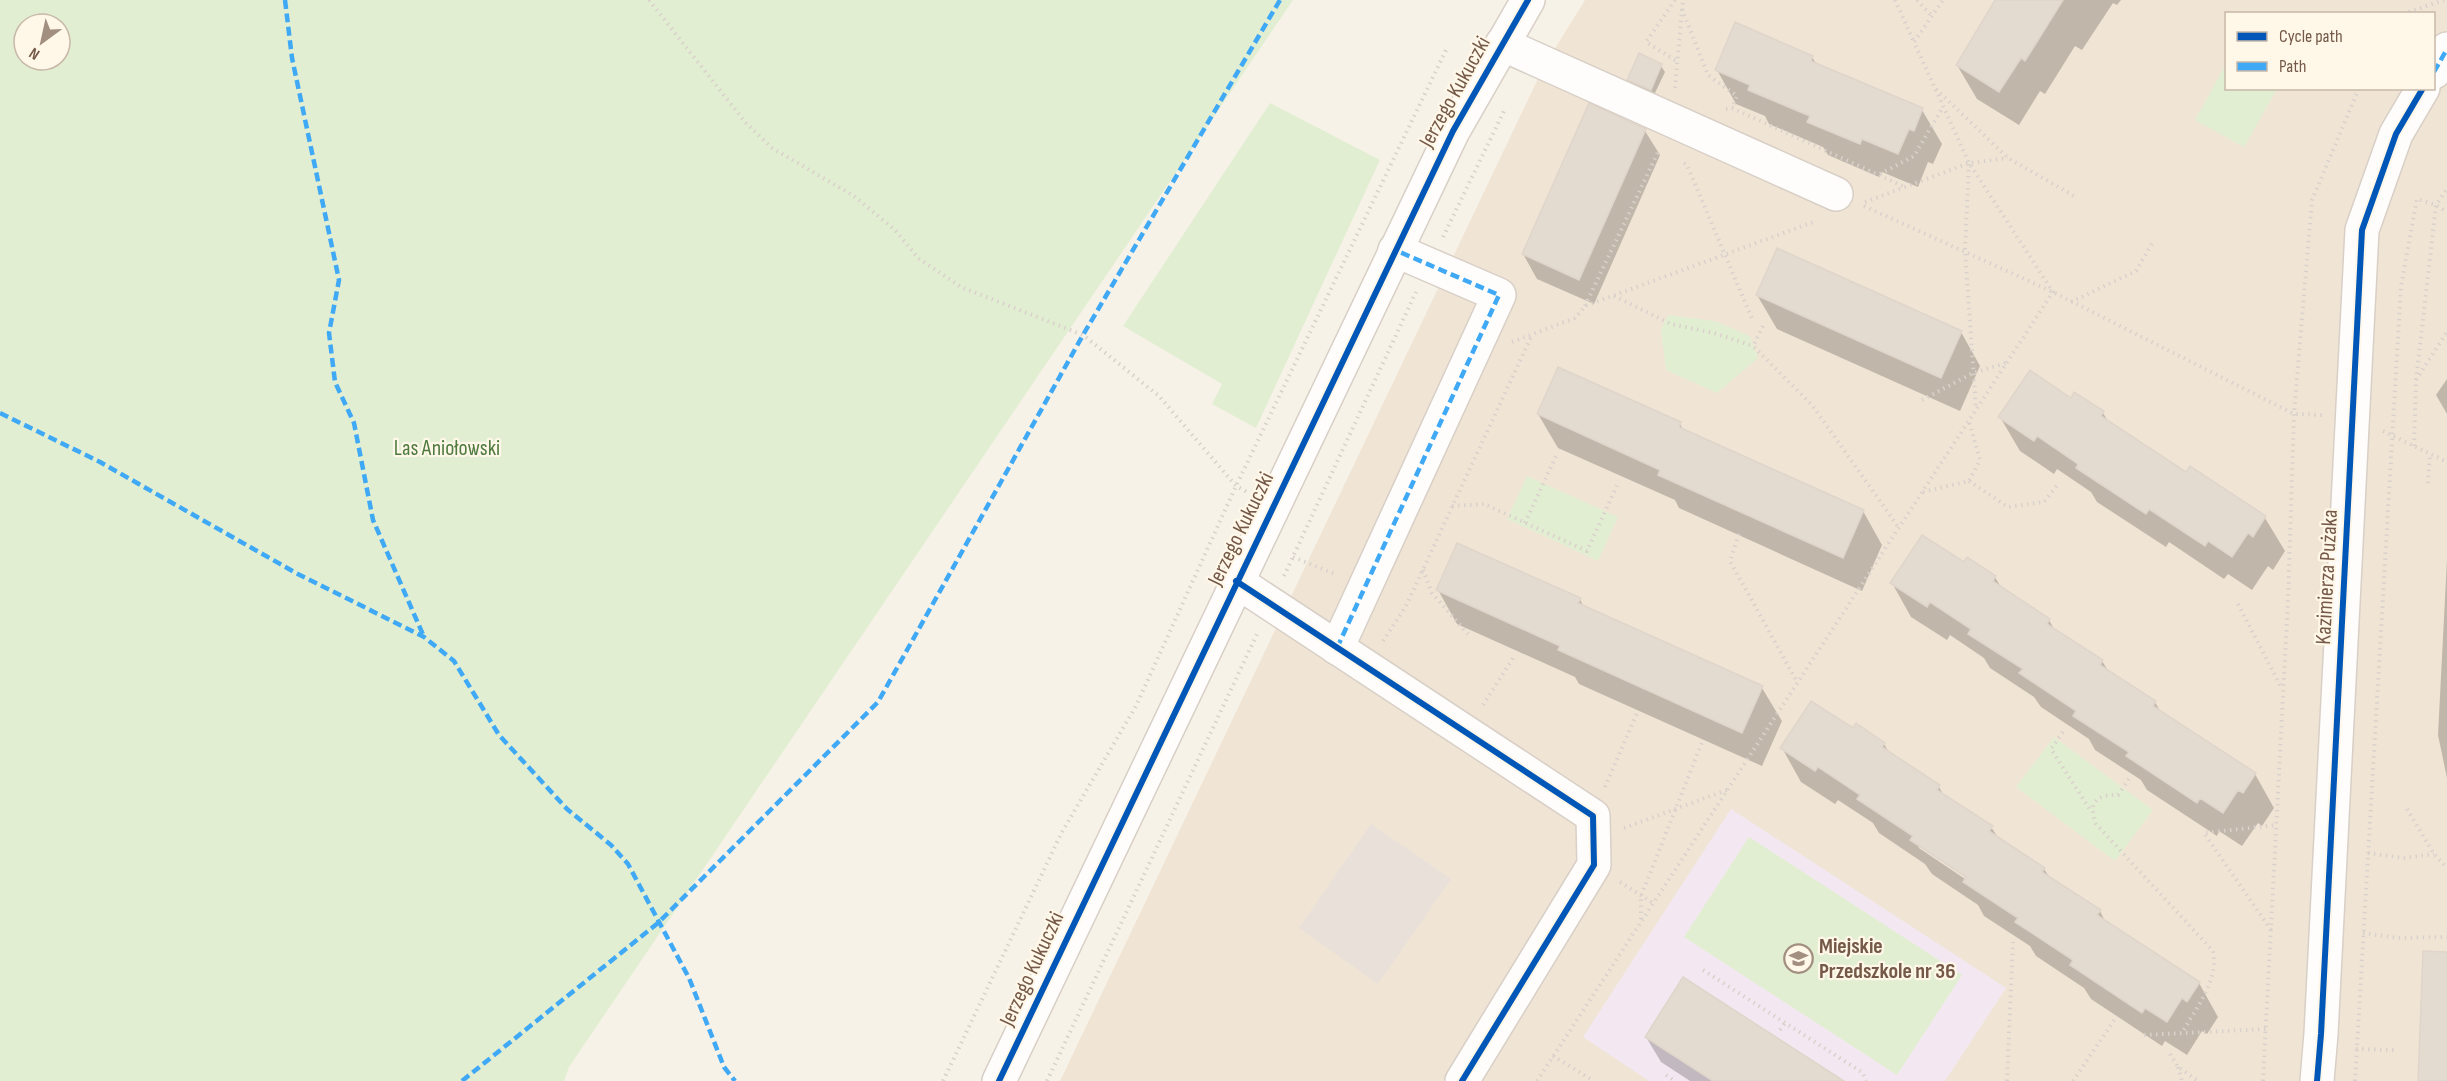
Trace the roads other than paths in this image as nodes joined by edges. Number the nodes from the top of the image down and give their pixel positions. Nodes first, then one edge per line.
1 (1528, 0) edge
2 (1502, 44) junction
3 (2447, 50) edge
4 (2435, 69) edge
5 (2422, 90) edge
6 (1827, 206) road end
7 (1395, 250) junction
8 (1236, 581) junction
9 (1337, 648) junction
10 (999, 1081) edge
11 (1462, 1081) edge
12 (2317, 1081) edge

1 - 2 street, Jerzego Kukuczki
2 - 6 street
2 - 7 street, Jerzego Kukuczki
3 - 4 street
5 - 12 street, Kazimierza Pużaka
7 - 8 street, Jerzego Kukuczki
7 - 9 street
8 - 9 street
8 - 10 street, Jerzego Kukuczki
9 - 11 street

